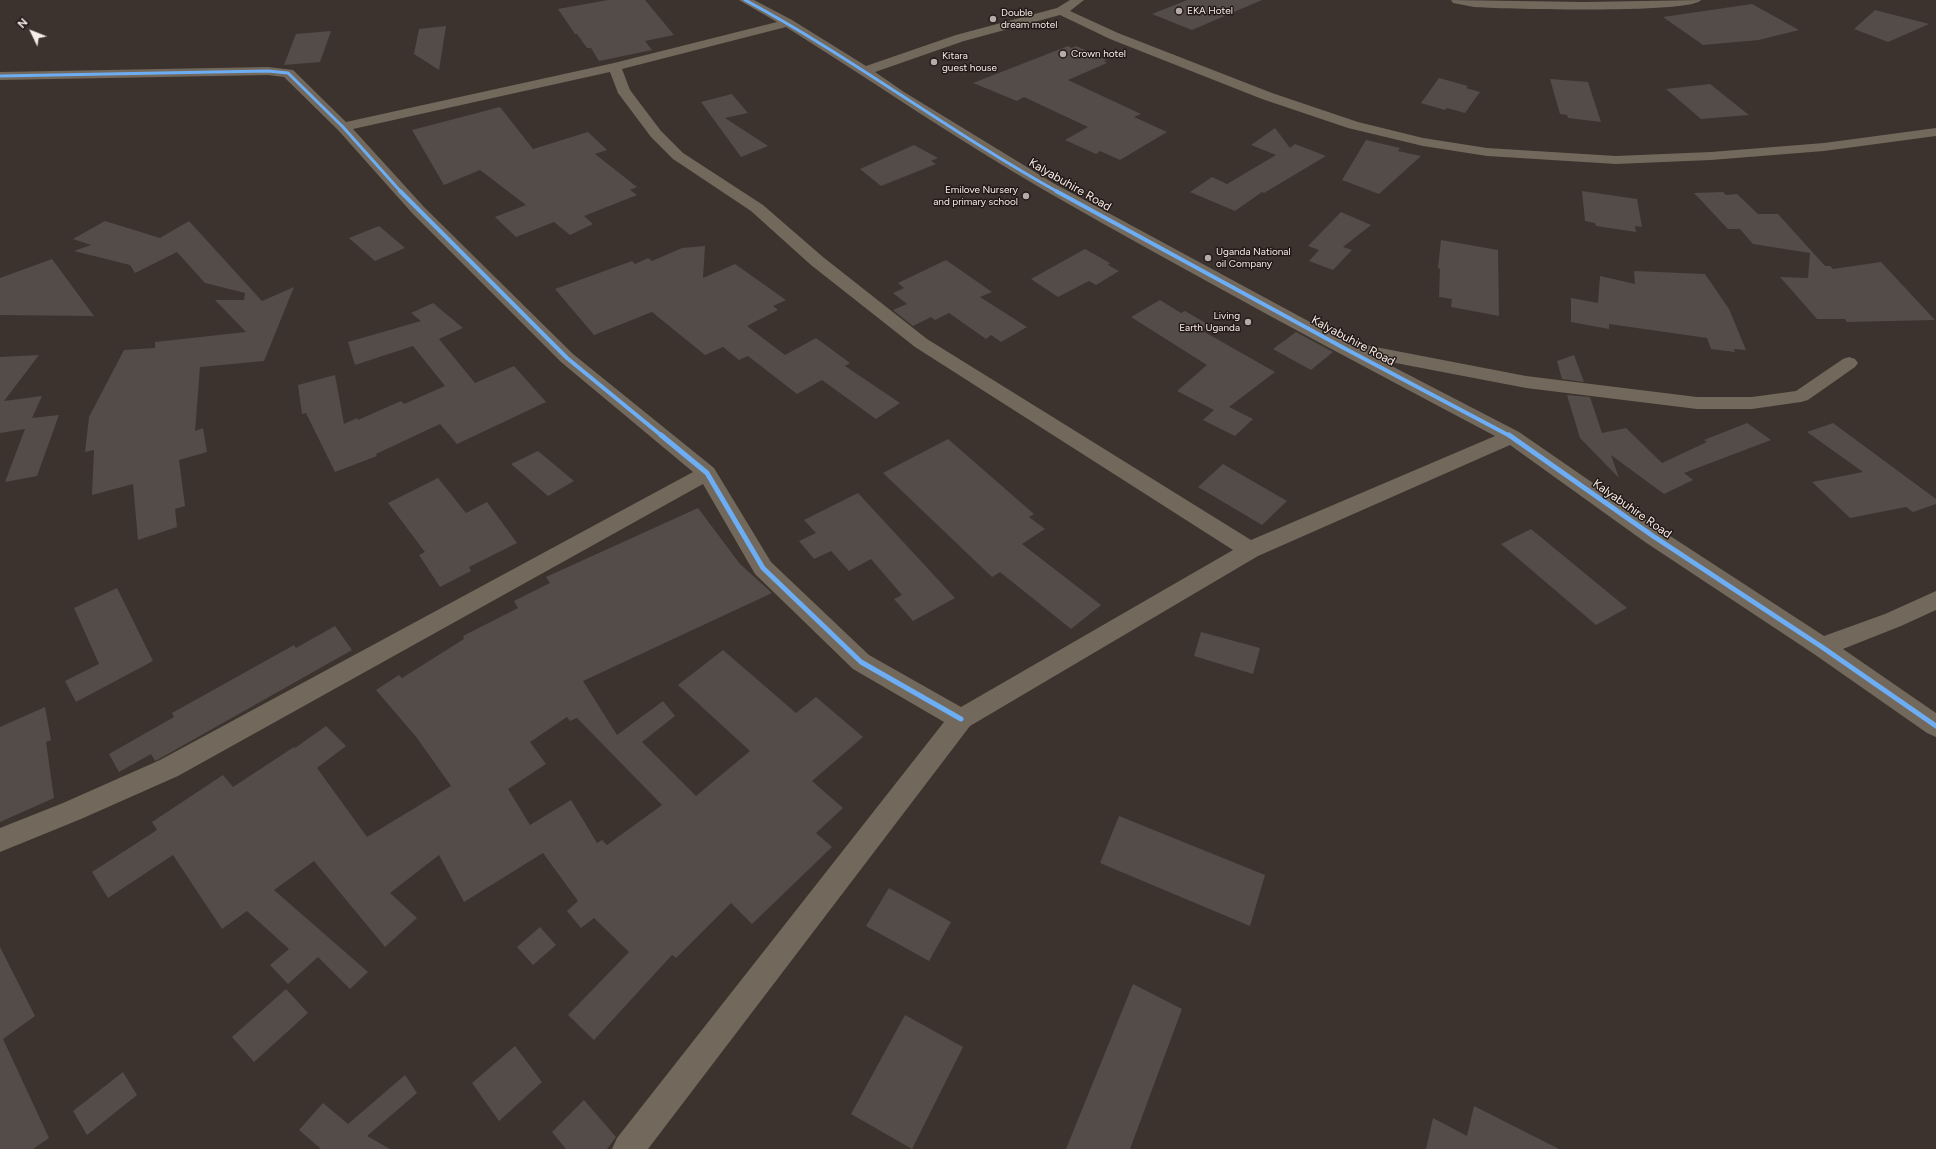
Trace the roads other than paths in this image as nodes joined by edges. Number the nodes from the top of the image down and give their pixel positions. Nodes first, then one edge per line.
1 (745, 0) edge
2 (1078, 0) edge
3 (1456, 0) edge
4 (1695, 0) edge
5 (1061, 11) junction
6 (788, 23) junction
7 (615, 67) junction
8 (865, 71) junction
9 (0, 76) edge
10 (343, 127) junction
11 (1936, 132) edge
12 (1342, 347) junction
13 (1849, 363) dead end
14 (1512, 437) junction
15 (707, 473) junction
16 (1250, 550) junction
17 (1936, 600) edge
18 (1822, 647) junction
19 (961, 719) junction
20 (1936, 726) edge
21 (0, 840) edge
22 (628, 1149) edge

1 - 6 street, Kalyabuhire Road
2 - 5 street
3 - 4 street
5 - 8 street
5 - 11 street
6 - 7 street
6 - 8 street, Kalyabuhire Road
7 - 10 street
7 - 16 street
8 - 12 street, Kalyabuhire Road
9 - 10 street
10 - 15 street
12 - 13 street
12 - 14 street, Kalyabuhire Road
14 - 16 street
14 - 18 street, Kalyabuhire Road
15 - 19 street
15 - 21 street
16 - 19 street
17 - 18 street
18 - 20 street, Kalyabuhire Road
19 - 22 street

